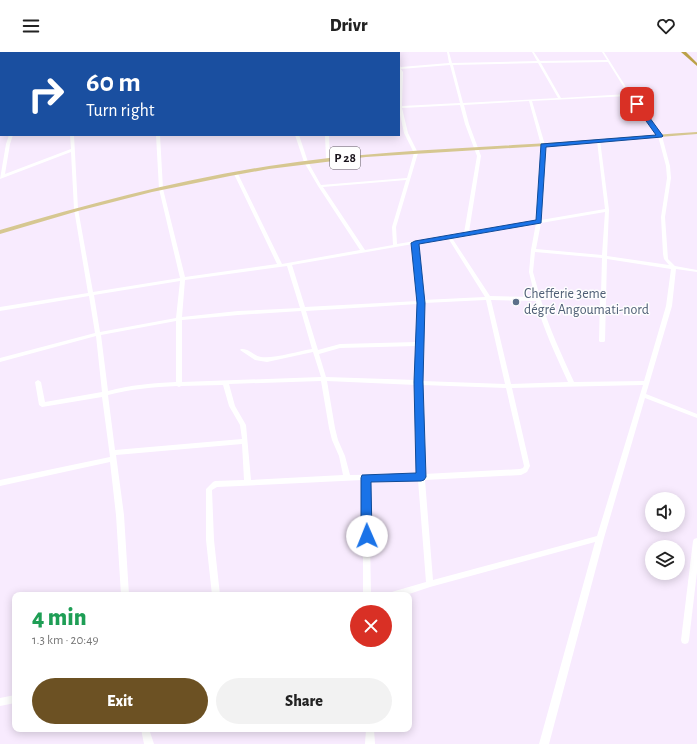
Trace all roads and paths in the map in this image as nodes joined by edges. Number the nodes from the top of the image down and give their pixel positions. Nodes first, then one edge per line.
1 (448, 52) edge
2 (532, 52) edge
3 (603, 52) edge
4 (683, 52) edge
5 (609, 61) junction
6 (538, 62) junction
7 (450, 64) junction
8 (697, 65) edge
9 (400, 68) edge
10 (400, 70) edge
11 (630, 95) junction
12 (560, 98) junction
13 (530, 100) junction
14 (462, 104) junction
15 (400, 107) edge
16 (697, 134) edge
17 (11, 136) edge
18 (72, 136) edge
19 (158, 136) edge
20 (297, 136) edge
21 (327, 136) edge
22 (660, 136) junction
23 (599, 141) junction
24 (543, 145) junction
25 (478, 149) junction
26 (72, 150) junction
27 (416, 153) junction
28 (328, 159) junction
29 (306, 162) junction
30 (236, 174) junction
31 (2, 178) edge
32 (409, 179) junction
33 (320, 186) junction
34 (161, 189) junction
35 (76, 209) junction
36 (607, 210) junction
37 (539, 222) junction
38 (0, 232) edge
39 (466, 234) junction
40 (450, 238) junction
41 (415, 243) junction
42 (395, 246) junction
43 (532, 250) junction
44 (363, 251) junction
45 (604, 257) junction
46 (290, 264) junction
47 (280, 265) junction
48 (674, 268) junction
49 (697, 271) edge
50 (183, 279) junction
51 (91, 294) junction
52 (603, 296) junction
53 (488, 298) junction
54 (538, 299) junction
55 (421, 303) junction
56 (302, 308) junction
57 (0, 309) edge
58 (179, 319) junction
59 (98, 334) junction
60 (602, 341) dead end
61 (420, 344) junction
62 (243, 350) dead end
63 (315, 351) junction
64 (0, 360) edge
65 (324, 379) junction
66 (38, 382) dead end
67 (419, 382) junction
68 (226, 383) junction
69 (646, 383) junction
70 (572, 384) junction
71 (178, 385) junction
72 (509, 386) junction
73 (105, 394) junction
74 (643, 394) junction
75 (697, 416) edge
76 (245, 441) junction
77 (113, 456) junction
78 (421, 477) junction
79 (346, 478) junction
80 (366, 478) junction
81 (248, 482) junction
82 (0, 483) edge
83 (600, 538) junction
84 (697, 541) edge
85 (430, 584) junction
86 (125, 592) edge
87 (216, 592) edge
88 (368, 592) edge
89 (405, 592) edge
90 (685, 640) dead end
91 (12, 700) edge
92 (0, 702) edge
93 (146, 732) edge
94 (370, 732) edge
95 (149, 744) edge
96 (370, 744) edge
97 (544, 744) edge

1 - 7 street
2 - 6 street
3 - 5 street
4 - 8 highway
5 - 6 street
5 - 11 street
6 - 7 street
6 - 12 street
7 - 9 street
7 - 14 street
10 - 15 street
11 - 12 street
11 - 22 street
12 - 13 street
13 - 14 street
13 - 24 street
14 - 15 street
14 - 25 street
15 - 27 street
16 - 22 main road, P 28
17 - 31 street
18 - 26 street
19 - 34 street
20 - 29 street
21 - 28 street
22 - 23 main road, P 28
22 - 48 street
23 - 24 main road, P 28
23 - 36 street
24 - 25 main road, P 28
24 - 37 street
25 - 27 main road, P 28
25 - 39 street
26 - 31 street
26 - 35 street
27 - 28 main road, P 28
27 - 32 street
28 - 29 main road, P 28
29 - 30 main road, P 28
29 - 33 street
30 - 34 main road, P 28
30 - 47 street
32 - 33 street
32 - 42 street
33 - 44 street
34 - 35 main road, P 28
34 - 50 street
35 - 38 main road, P 28
35 - 51 street
36 - 37 street
36 - 45 street
37 - 39 street
37 - 43 street
39 - 40 street
40 - 41 street
40 - 53 street
41 - 42 street
41 - 55 street
42 - 44 street
43 - 45 street
43 - 54 street
44 - 46 street
45 - 48 street
45 - 52 street
46 - 47 street
46 - 56 street
47 - 50 street
48 - 49 street
48 - 69 street
50 - 51 street
50 - 58 street
51 - 57 street
51 - 59 street
52 - 54 street
52 - 60 street
53 - 54 street
53 - 55 street
53 - 72 street
54 - 70 street
55 - 56 street
55 - 61 street
56 - 58 street
56 - 63 street
58 - 59 street
58 - 71 street
59 - 64 street
59 - 73 street
61 - 63 street
61 - 67 street
62 - 63 street
63 - 65 street
65 - 67 street
65 - 68 street
65 - 79 street
66 - 73 street
67 - 72 street
67 - 78 street
68 - 71 street
68 - 76 street
69 - 70 street
69 - 74 street
70 - 72 street
71 - 73 street
72 - 78 street
73 - 77 street
74 - 75 street
74 - 83 street
76 - 77 street
76 - 81 street
77 - 82 street
77 - 86 street
78 - 80 street
78 - 85 street
79 - 80 street
79 - 81 street
80 - 88 street
81 - 87 street
83 - 85 street
83 - 97 street
84 - 90 street
85 - 89 street
91 - 92 street
93 - 95 street
94 - 96 street

